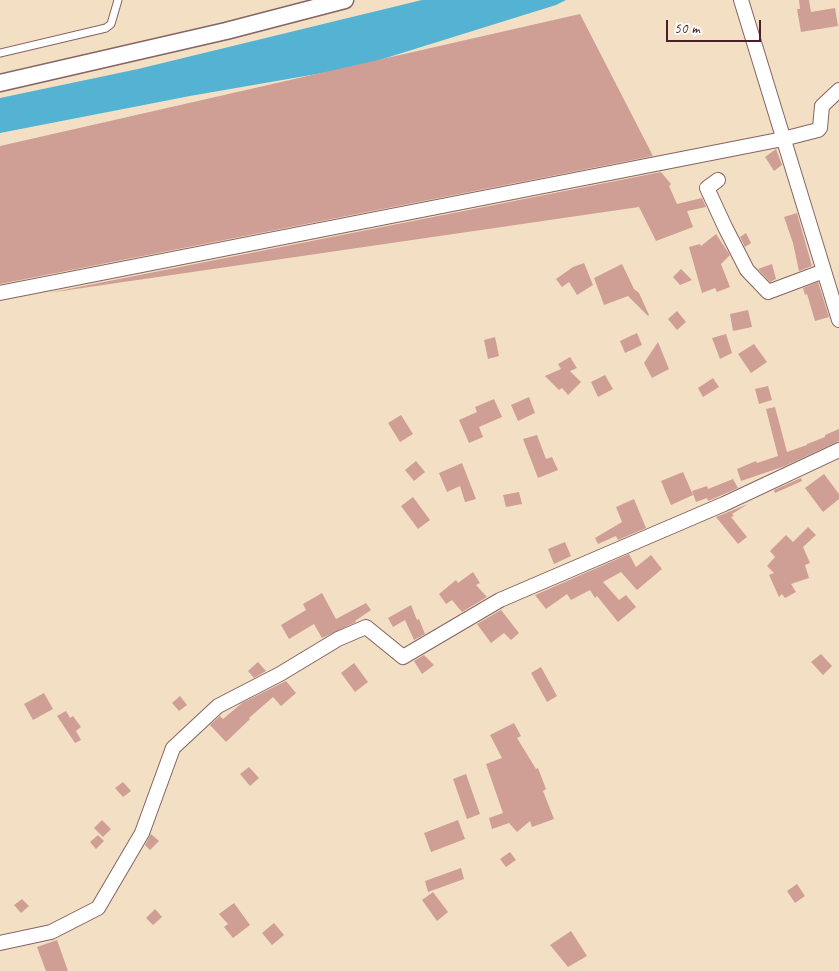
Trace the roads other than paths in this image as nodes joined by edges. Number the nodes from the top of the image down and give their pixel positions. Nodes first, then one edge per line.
1 (118, 0) edge
2 (345, 0) edge
3 (741, 0) edge
4 (0, 53) edge
5 (0, 83) edge
6 (839, 90) edge
7 (783, 139) junction
8 (718, 180) dead end
9 (824, 271) junction
10 (0, 293) edge
11 (839, 320) edge
12 (839, 450) edge
13 (0, 943) edge

1 - 4 lane
2 - 5 street
3 - 7 street
6 - 7 street
7 - 9 street
7 - 10 street
8 - 9 street
9 - 11 street
12 - 13 street

